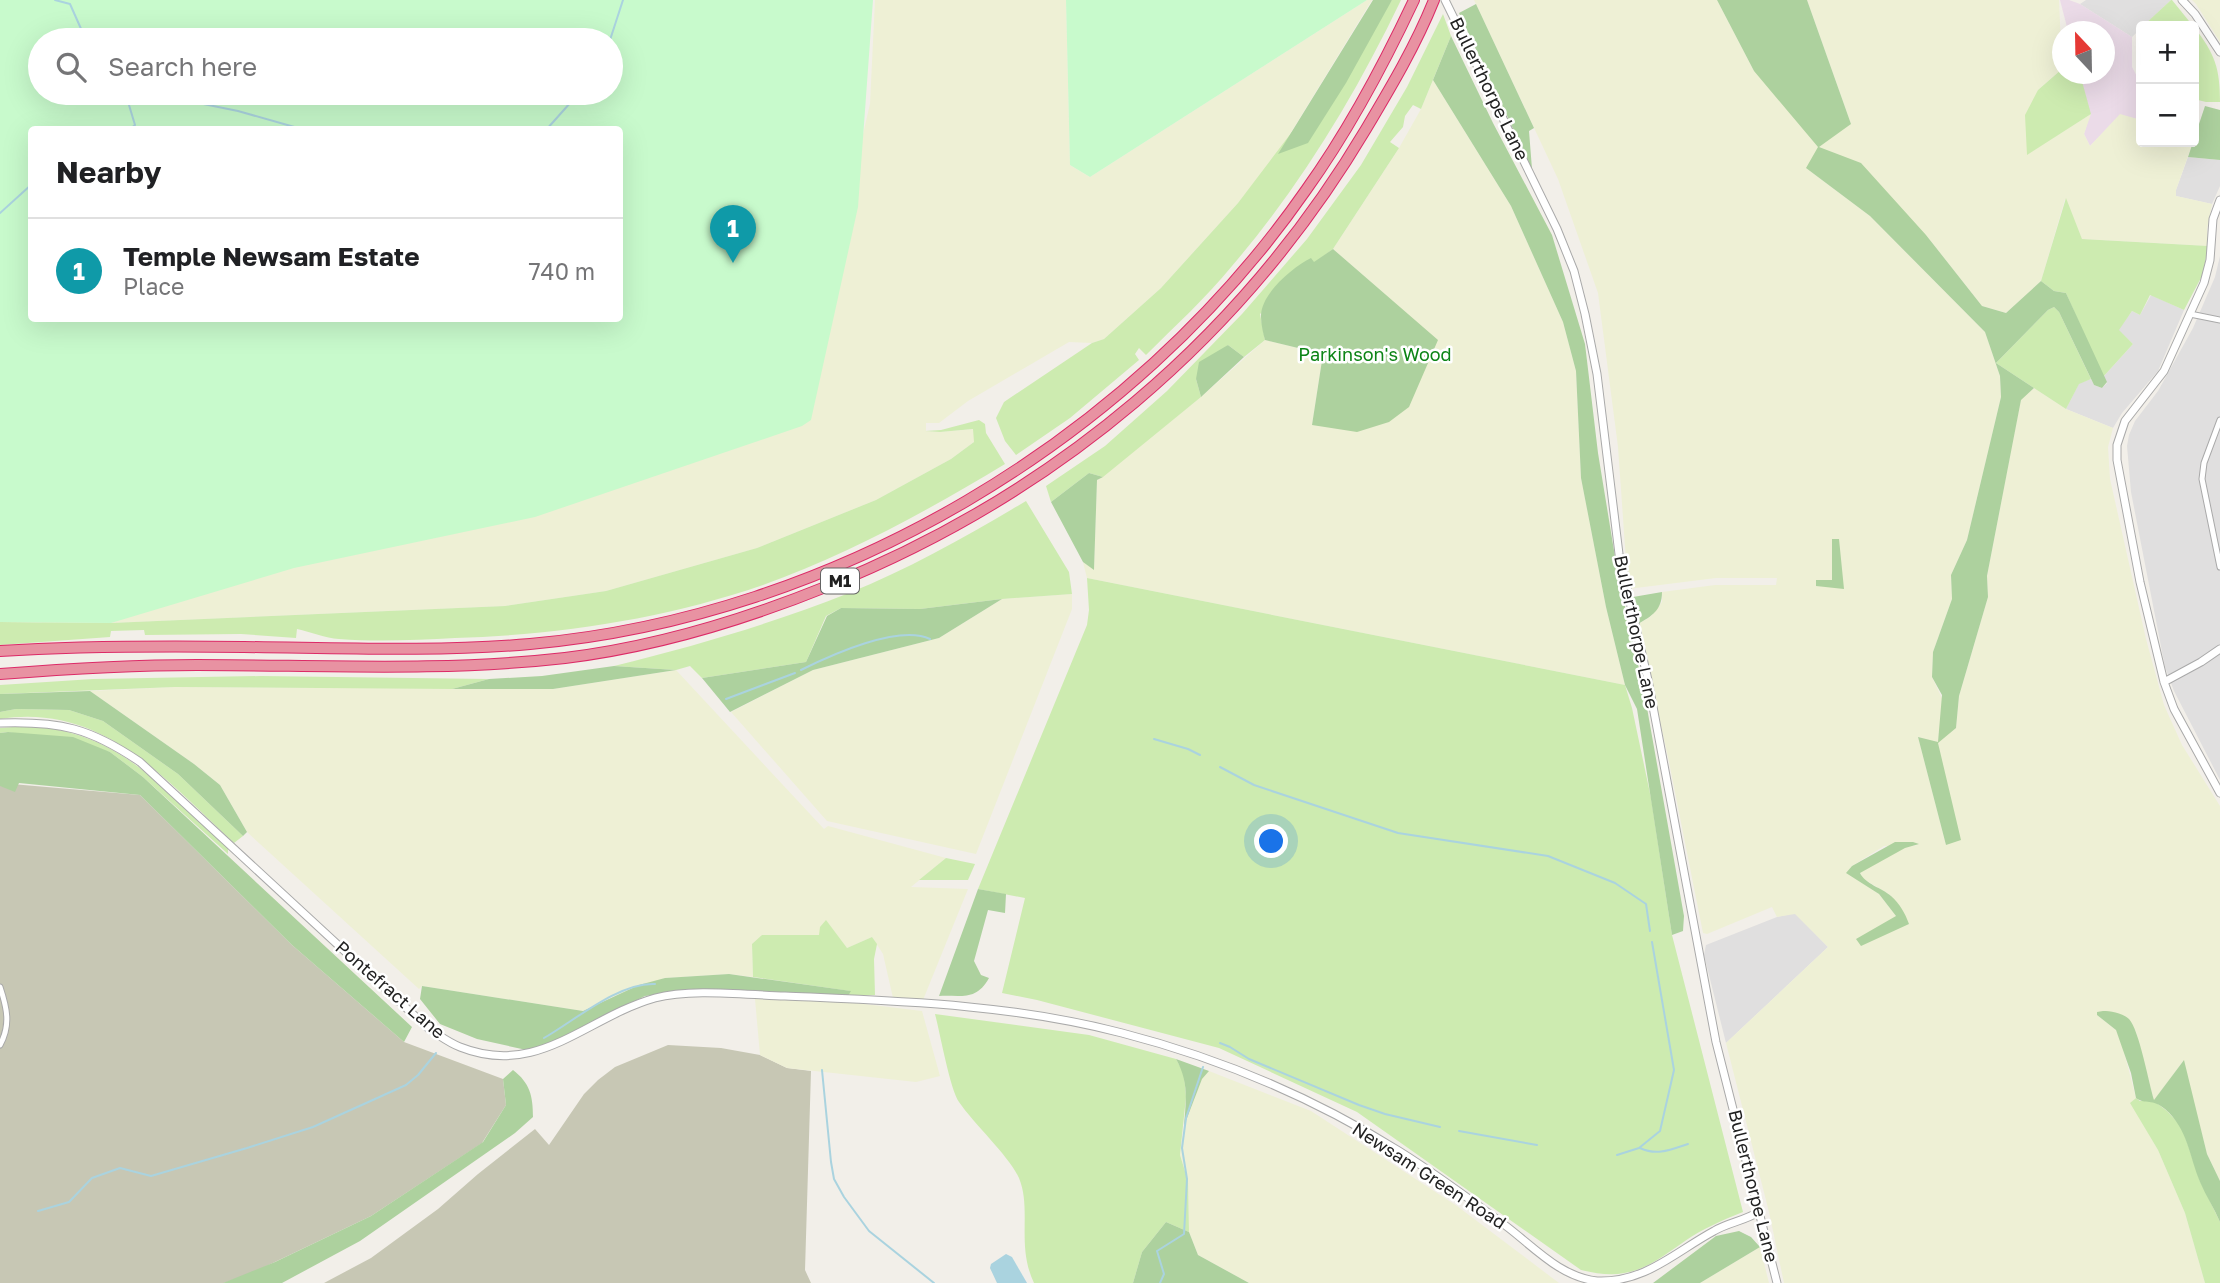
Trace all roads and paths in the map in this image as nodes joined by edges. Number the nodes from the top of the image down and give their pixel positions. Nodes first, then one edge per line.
1 (1414, 0) edge
2 (1434, 0) edge
3 (1445, 0) edge
4 (2182, 0) edge
5 (2220, 52) edge
6 (2220, 200) edge
7 (2190, 314) junction
8 (2220, 320) edge
9 (2220, 420) edge
10 (2217, 542) edge
11 (2220, 567) edge
12 (0, 649) edge
13 (2220, 649) edge
14 (0, 674) edge
15 (2164, 682) junction
16 (0, 723) edge
17 (2220, 793) edge
18 (0, 987) edge
19 (927, 1004) joint
20 (0, 1045) edge
21 (1760, 1211) junction
22 (1595, 1282) edge
23 (1777, 1283) edge

1 - 12 highway, M1
2 - 14 highway, M1
3 - 21 street, Bullerthorpe Lane
4 - 5 street
6 - 7 street
7 - 8 street
7 - 15 street
9 - 10 street
10 - 11 street
13 - 15 street
15 - 17 street
16 - 19 street, Pontefract Lane
18 - 20 street
19 - 22 street, Newsam Green Road
21 - 22 street
21 - 23 street, Bullerthorpe Lane

